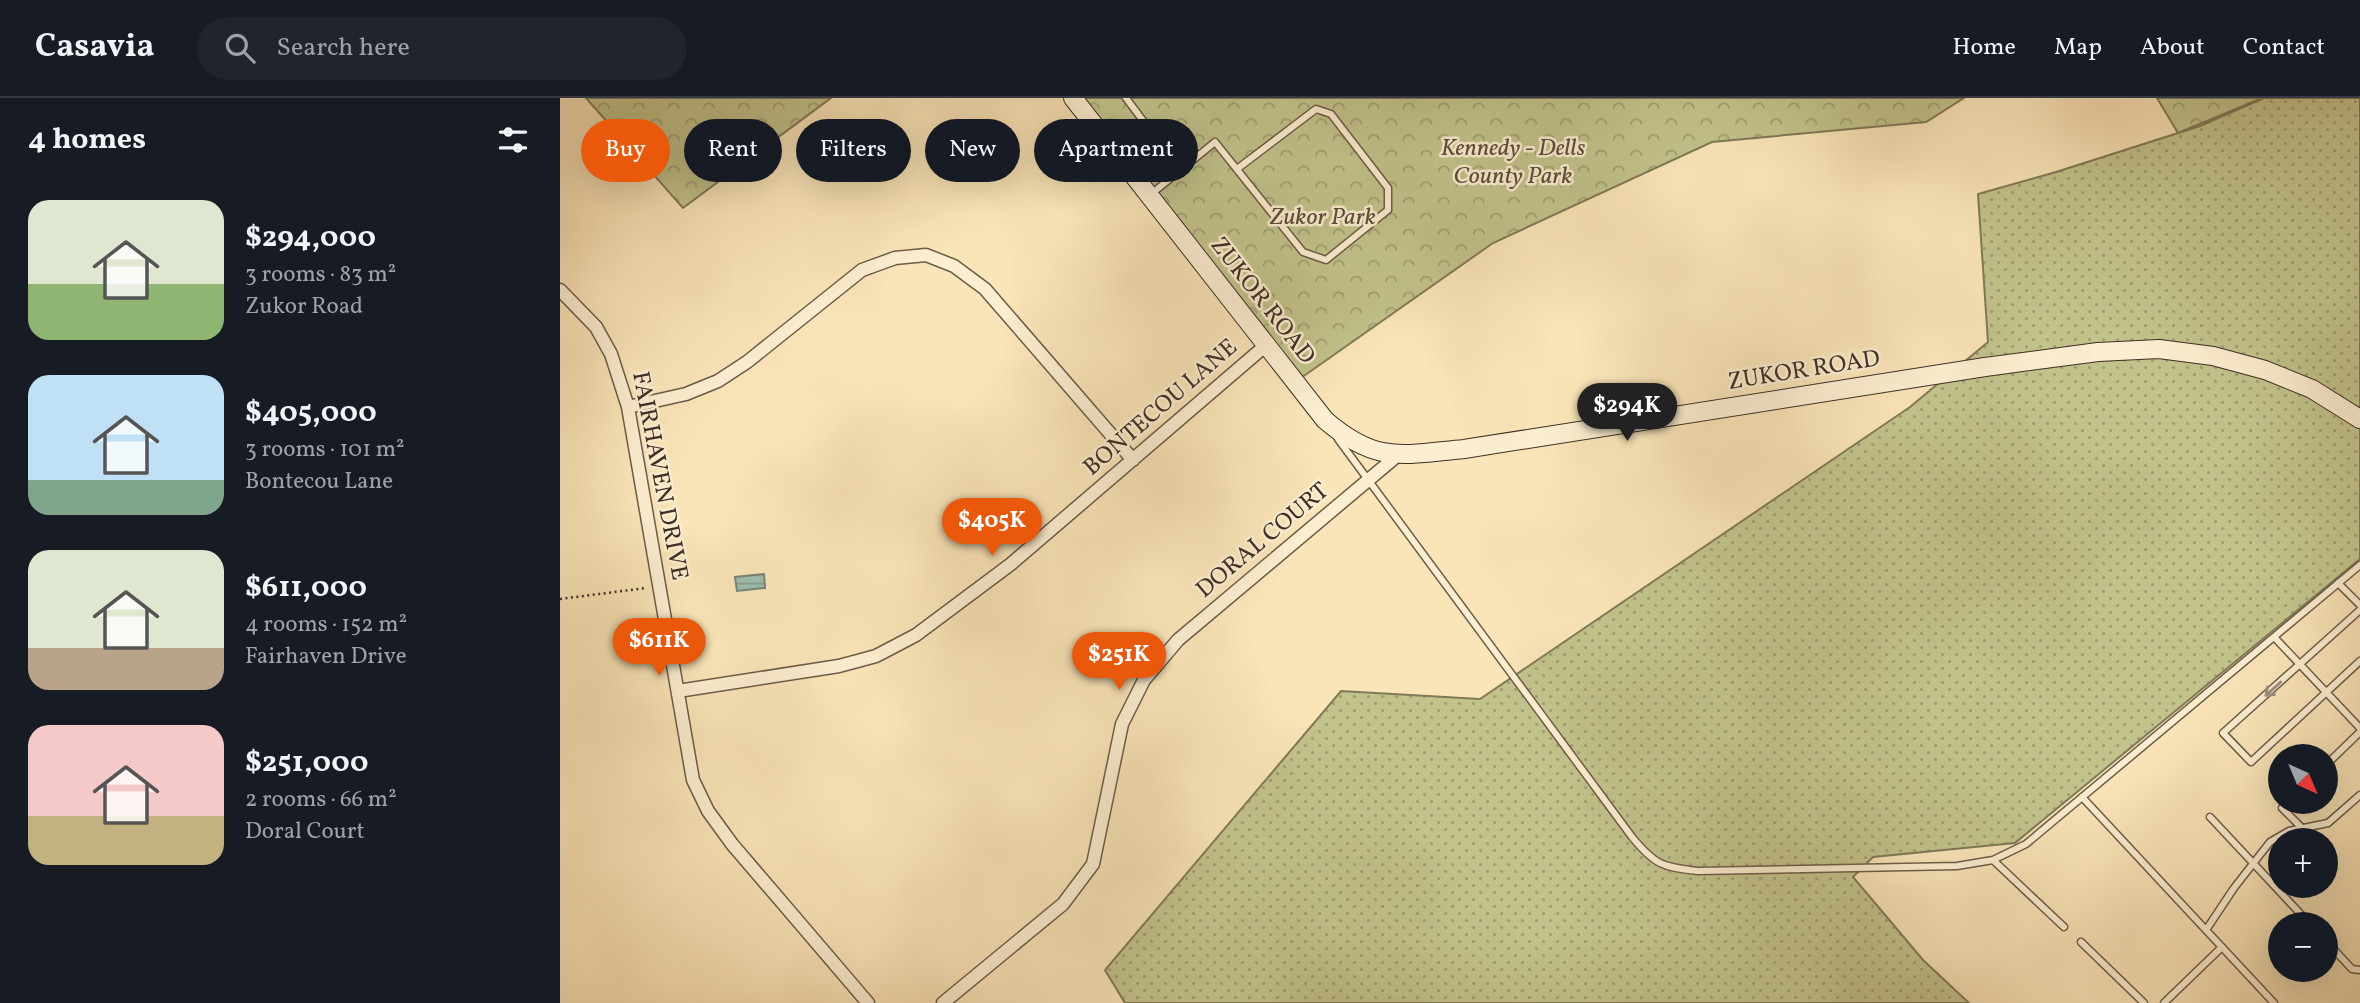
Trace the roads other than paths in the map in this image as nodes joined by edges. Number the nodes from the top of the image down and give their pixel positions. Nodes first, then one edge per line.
1 (1073, 98) edge
2 (1126, 98) edge
3 (1142, 119) edge
4 (1198, 156) edge
5 (1237, 169) junction
6 (1166, 182) edge
7 (1149, 196) junction
8 (560, 290) edge
9 (1265, 346) junction
10 (628, 407) junction
11 (2360, 419) edge
12 (1325, 421) junction
13 (1398, 455) junction
14 (1133, 460) junction
15 (1369, 479) junction
16 (2360, 565) edge
17 (2338, 583) junction
18 (2360, 605) edge
19 (2360, 610) edge
20 (2274, 637) junction
21 (2360, 661) edge
22 (2300, 664) junction
23 (678, 691) junction
24 (2326, 692) junction
25 (2360, 730) edge
26 (2338, 753) edge
27 (2360, 794) edge
28 (2082, 797) junction
29 (2352, 802) junction
30 (2360, 808) edge
31 (2289, 814) edge
32 (2210, 817) dead end
33 (2302, 828) joint
34 (2268, 844) edge
35 (1993, 860) junction
36 (2253, 863) junction
37 (2299, 912) edge
38 (2064, 927) dead end
39 (2206, 930) junction
40 (2081, 942) dead end
41 (2222, 947) junction
42 (2338, 954) edge
43 (2360, 970) edge
44 (868, 1003) edge
45 (943, 1003) edge
46 (2144, 1003) edge
47 (2164, 1003) edge
48 (2274, 1003) edge

1 - 7 street, ZUKOR ROAD
2 - 3 lane
4 - 5 lane
5 - 5 lane
6 - 7 lane
7 - 9 street, ZUKOR ROAD
8 - 10 street, FAIRHAVEN DRIVE
9 - 12 street, ZUKOR ROAD
9 - 14 street, BONTECOU LANE
10 - 14 street
10 - 23 street, FAIRHAVEN DRIVE
11 - 13 street, ZUKOR ROAD
12 - 13 street, ZUKOR ROAD
12 - 15 lane
13 - 15 street, DORAL COURT
14 - 23 street, BONTECOU LANE
15 - 35 lane
15 - 45 street, DORAL COURT
16 - 17 lane
17 - 18 lane
17 - 20 lane
19 - 22 lane
20 - 22 lane
20 - 28 lane
21 - 24 lane
22 - 24 lane
22 -> 24 lane
23 - 44 street, FAIRHAVEN DRIVE
24 - 25 lane
25 - 26 lane
27 - 29 lane
28 - 35 lane
28 - 39 lane
29 - 30 lane
29 - 33 lane
31 - 33 lane
32 - 36 lane
34 - 36 lane
35 - 38 lane
36 - 37 lane
36 - 39 lane
39 - 41 lane
40 - 46 lane
41 - 47 lane
41 - 48 lane
42 - 43 lane

